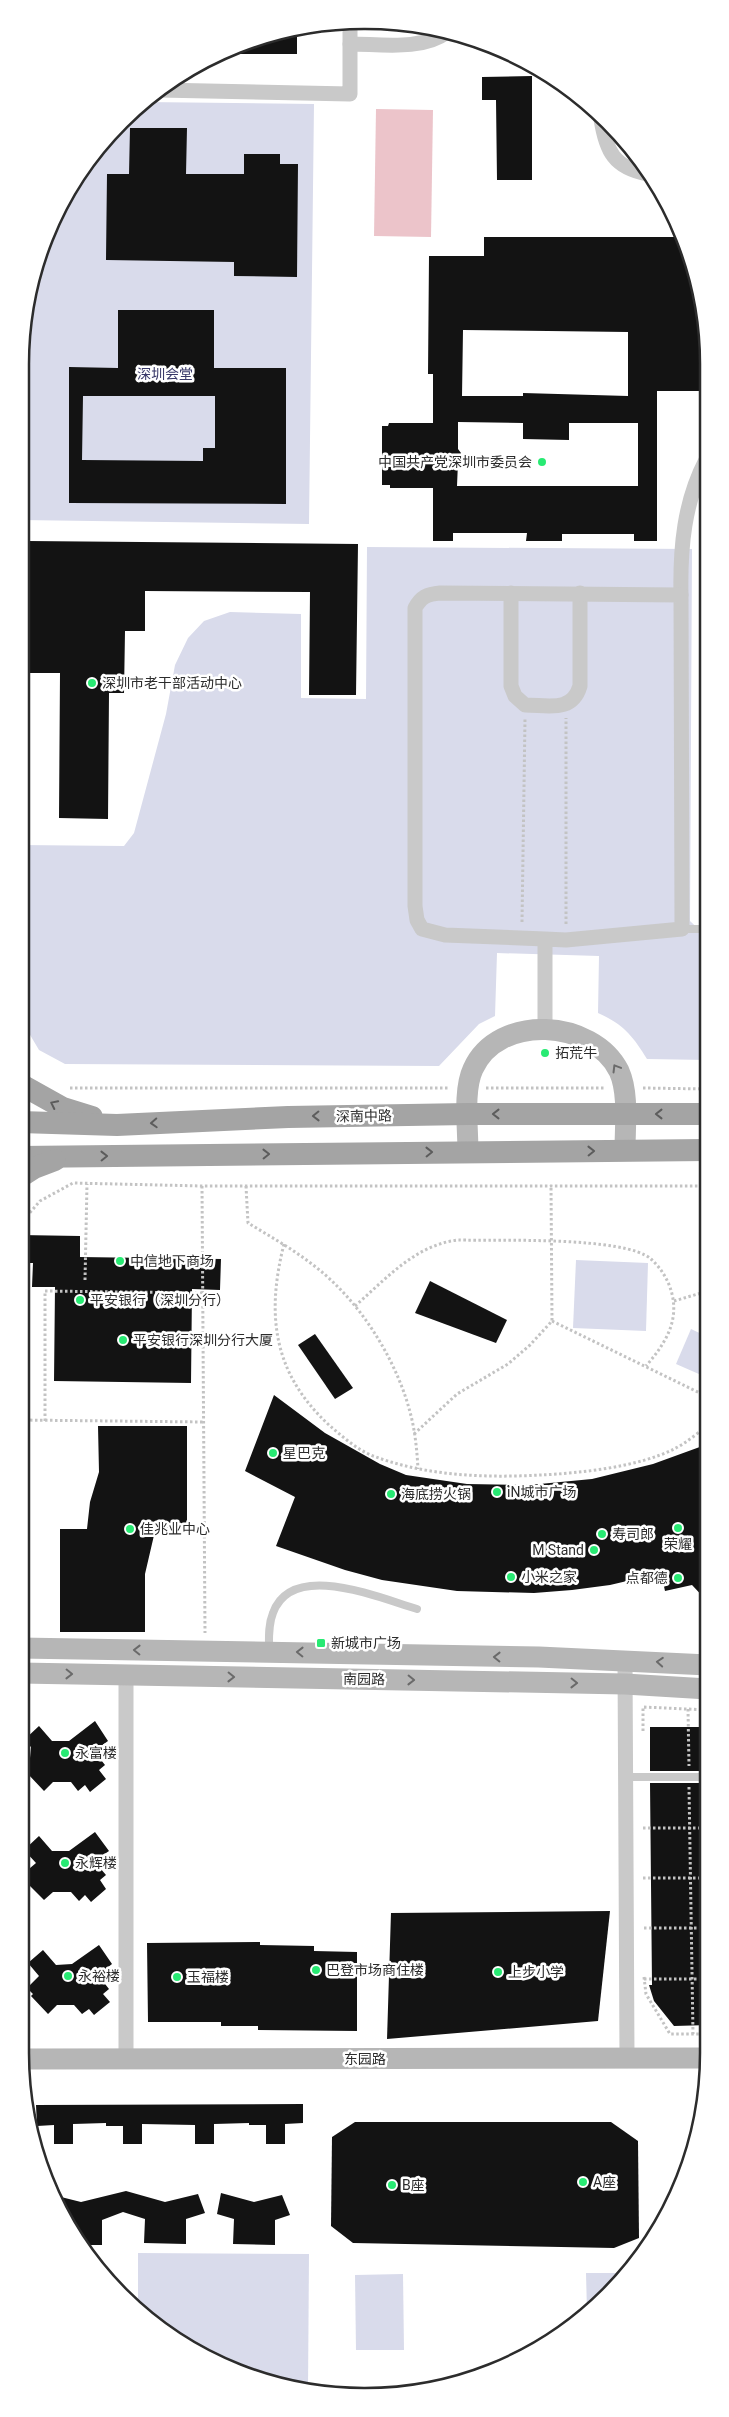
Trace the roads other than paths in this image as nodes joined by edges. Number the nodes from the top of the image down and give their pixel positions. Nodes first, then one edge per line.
1 (350, 29) edge
2 (440, 37) edge
3 (350, 44) junction
4 (171, 90) edge
5 (603, 128) edge
6 (640, 173) edge
7 (700, 476) edge
8 (511, 593) junction
9 (580, 593) junction
10 (681, 595) junction
11 (682, 929) junction
12 (700, 929) edge
13 (545, 939) junction
14 (545, 1029) junction
15 (29, 1089) edge
16 (468, 1114) junction
17 (624, 1114) junction
18 (700, 1114) edge
19 (29, 1122) edge
20 (117, 1124) junction
21 (625, 1150) junction
22 (700, 1150) edge
23 (468, 1152) junction
24 (78, 1156) junction
25 (29, 1157) edge
26 (29, 1172) edge
27 (417, 1608) dead end
28 (29, 1648) edge
29 (269, 1651) junction
30 (625, 1660) junction
31 (700, 1665) edge
32 (29, 1673) edge
33 (126, 1675) junction
34 (625, 1684) junction
35 (700, 1689) edge
36 (625, 1777) junction
37 (700, 1777) edge
38 (627, 2057) junction
39 (700, 2058) edge
40 (29, 2059) edge
41 (126, 2060) junction

1 - 3 street
2 - 3 street
3 - 4 street
5 - 6 street
7 - 10 street
8 - 9 street
8 - 9 street
8 - 13 street
9 - 10 street
10 - 11 street
11 - 12 lane
11 - 13 street
13 - 14 street
14 - 16 street
17 -> 14 street
20 -> 15 main road
17 -> 16 main road, 深南中路
16 -> 20 main road, 深南中路
16 - 23 street
18 -> 17 main road, 深南中路
17 - 21 street
19 - 20 main road, 深南中路
21 - 22 main road
23 -> 21 main road
24 -> 23 main road
24 - 25 main road
24 - 26 main road
27 - 29 lane
29 -> 28 street, 南园路
30 -> 29 street, 南园路
31 -> 30 street, 南园路
30 - 34 street
32 -> 33 street, 南园路
33 -> 34 street, 南园路
33 - 41 street
34 - 35 street, 南园路
34 - 36 street
36 - 37 lane
36 - 38 street
38 - 39 street, 东园路
38 - 41 street, 东园路
40 - 41 street, 东园路

